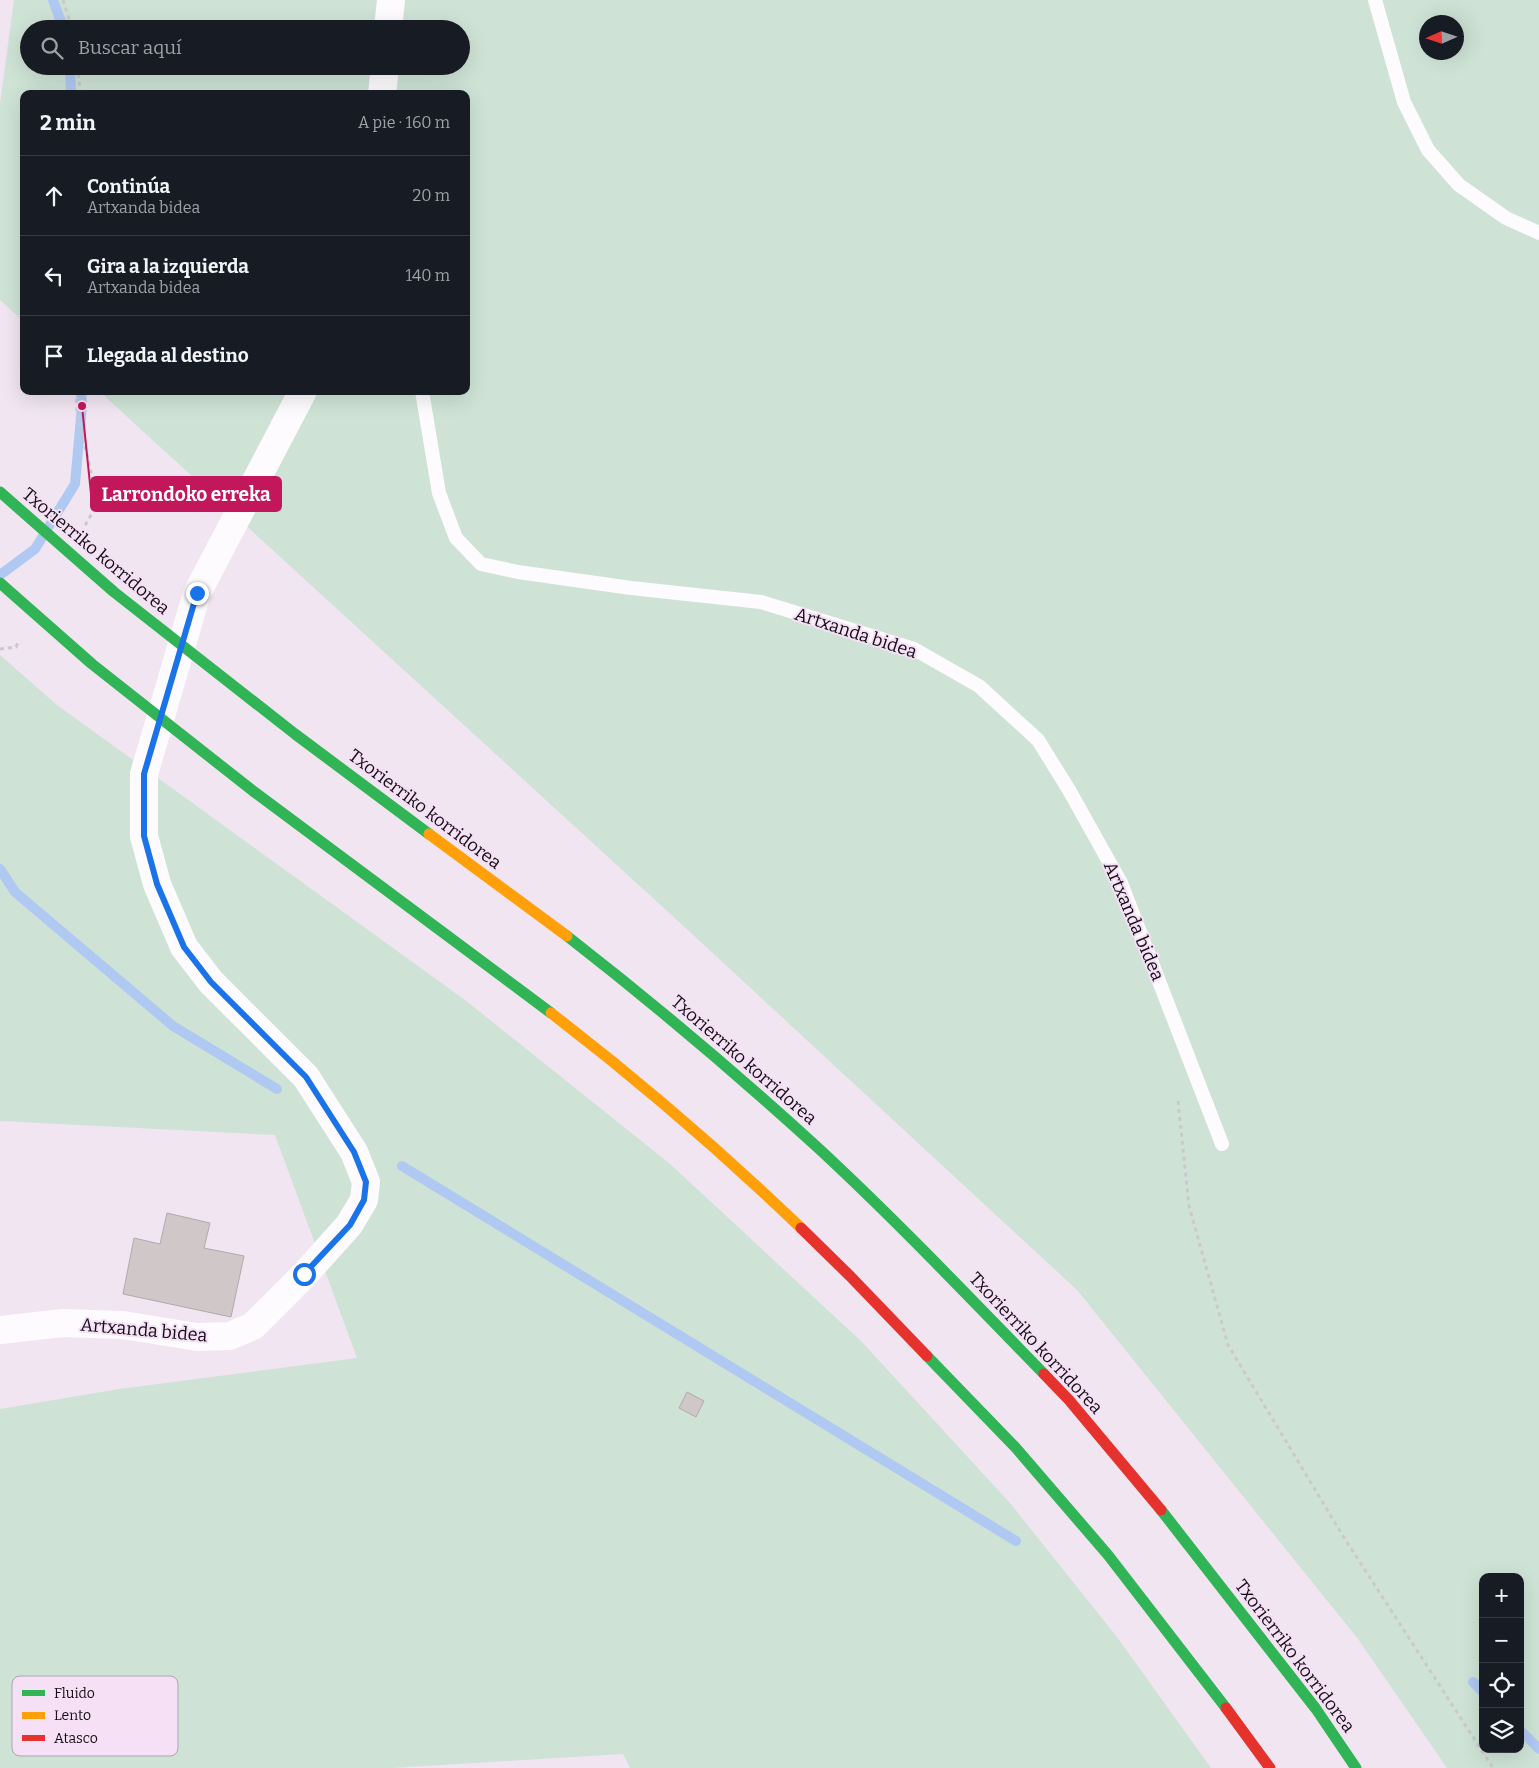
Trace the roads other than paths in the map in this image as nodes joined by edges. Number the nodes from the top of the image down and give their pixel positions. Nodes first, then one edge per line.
1 (391, 0) edge
2 (1375, 0) edge
3 (389, 20) edge
4 (384, 75) edge
5 (382, 90) edge
6 (1539, 233) edge
7 (301, 395) edge
8 (423, 395) edge
9 (0, 492) edge
10 (0, 583) edge
11 (1222, 1144) dead end
12 (0, 1330) edge
13 (1270, 1768) edge
14 (1356, 1768) edge

1 - 3 street
2 - 6 lane
4 - 5 street
7 - 12 street, Artxanda bidea
8 - 11 lane, Artxanda bidea
9 - 14 highway, Txorierriko korridorea
10 - 13 highway

